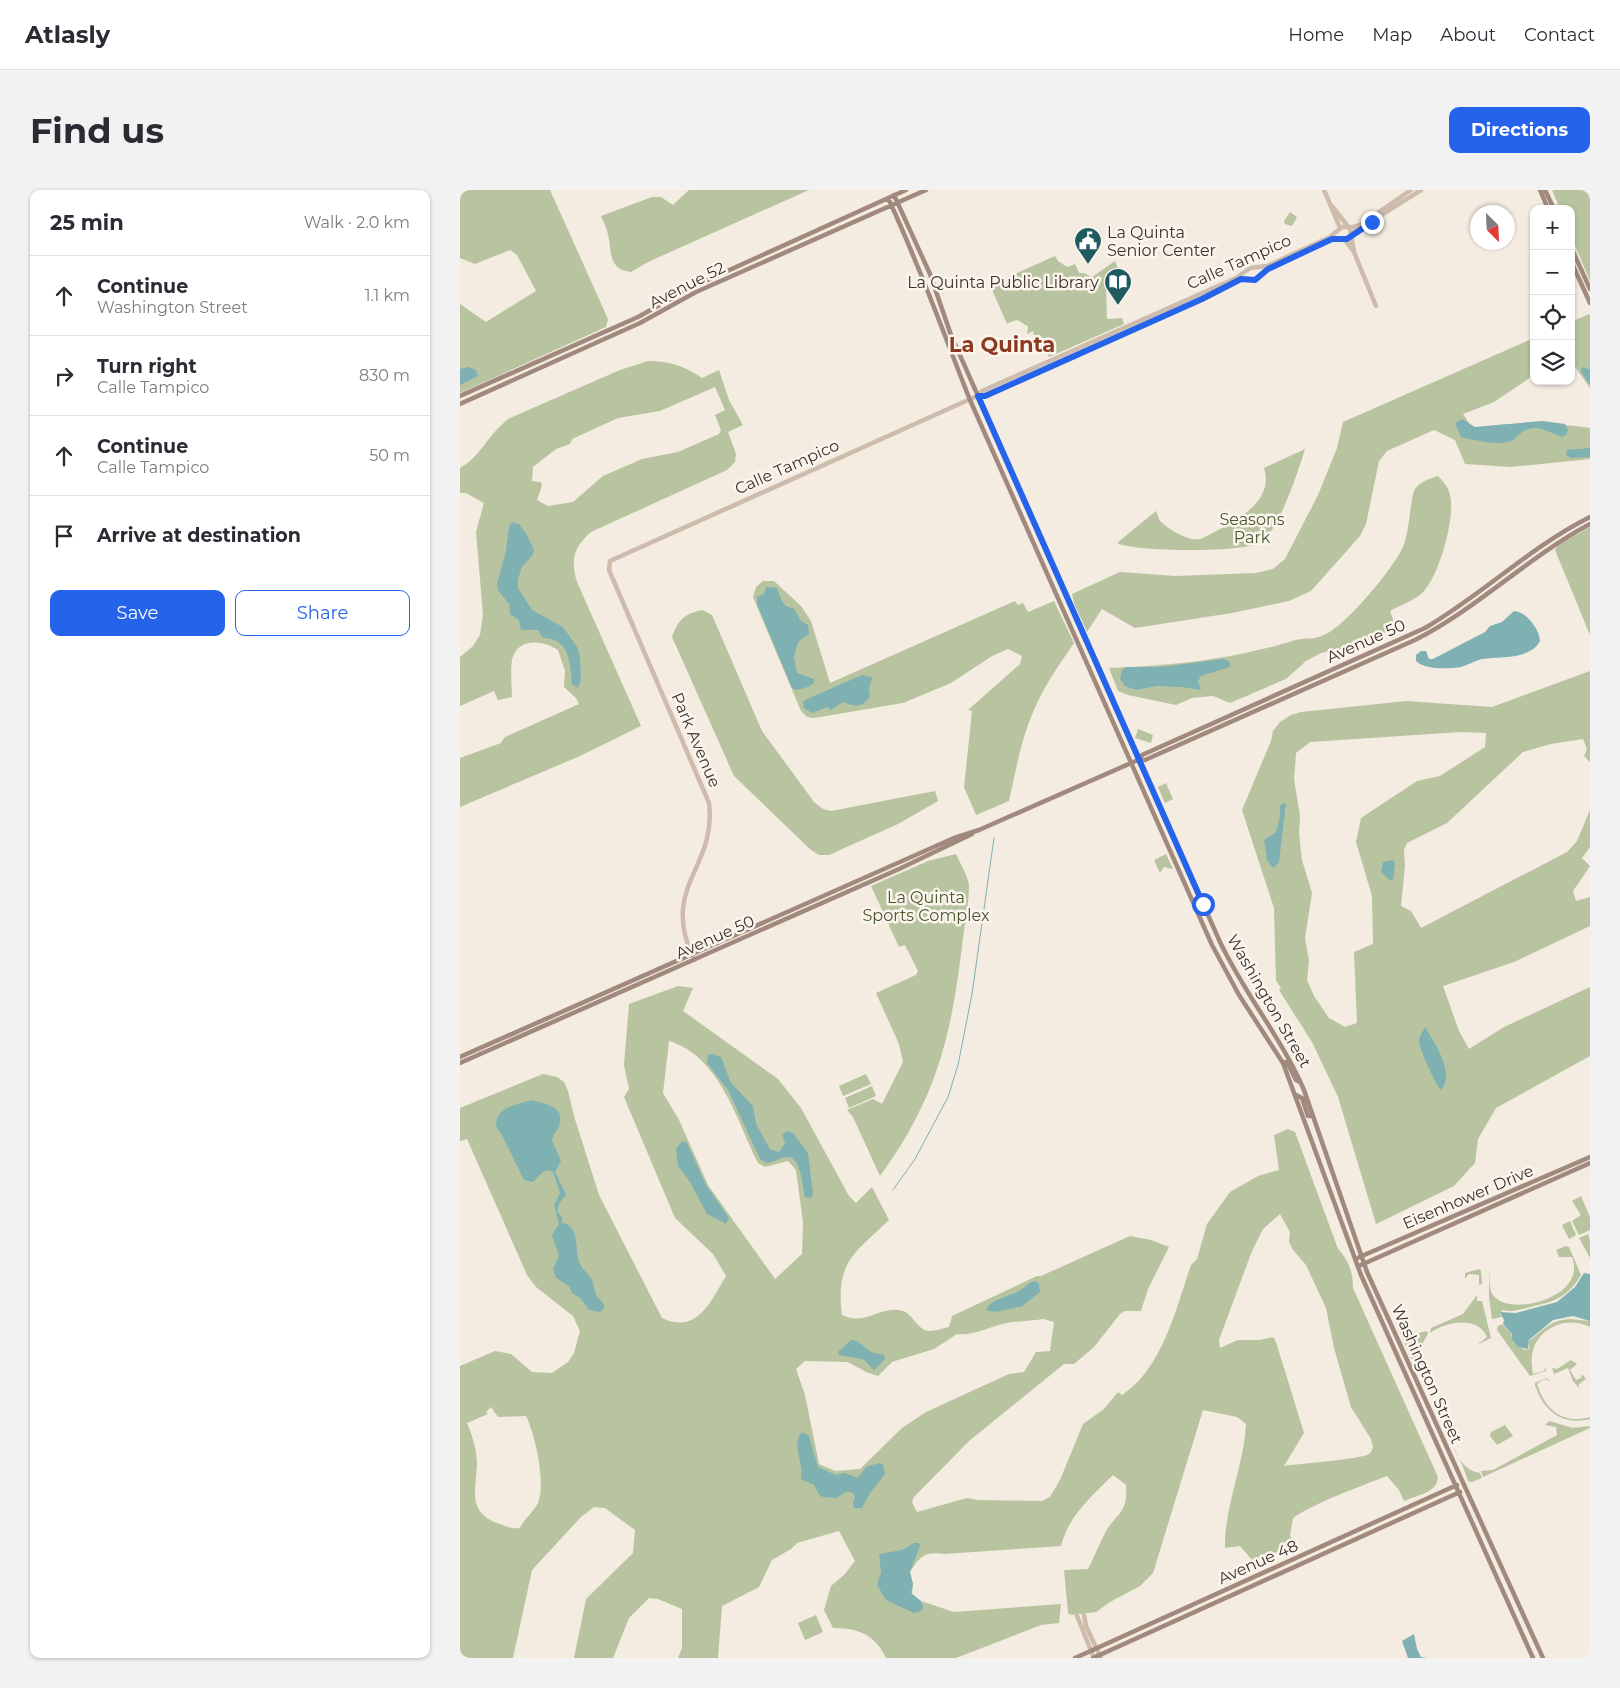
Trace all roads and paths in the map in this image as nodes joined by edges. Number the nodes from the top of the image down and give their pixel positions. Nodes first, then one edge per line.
1 (906, 190) edge
2 (926, 190) edge
3 (1324, 190) edge
4 (1411, 190) edge
5 (1421, 190) edge
6 (1540, 190) edge
7 (1545, 191) edge
8 (894, 195) junction
9 (888, 198) junction
10 (897, 203) junction
11 (1331, 205) junction
12 (1546, 205) edge
13 (1552, 205) edge
14 (891, 206) junction
15 (1348, 227) junction
16 (1340, 229) junction
17 (1351, 235) junction
18 (1344, 239) junction
19 (1572, 250) edge
20 (1354, 252) junction
21 (1575, 263) edge
22 (1255, 267) junction
23 (1575, 268) edge
24 (1247, 271) junction
25 (1259, 276) junction
26 (1250, 279) junction
27 (1586, 280) junction
28 (1590, 289) edge
29 (1201, 293) junction
30 (1590, 303) edge
31 (1376, 306) dead end
32 (1171, 312) junction
33 (460, 396) edge
34 (978, 396) junction
35 (970, 400) junction
36 (460, 404) edge
37 (1590, 517) edge
38 (1590, 524) edge
39 (608, 564) joint
40 (1472, 597) junction
41 (1476, 602) junction
42 (1138, 760) junction
43 (1132, 764) junction
44 (692, 957) junction
45 (460, 1057) edge
46 (460, 1063) edge
47 (1283, 1063) junction
48 (1300, 1082) junction
49 (1296, 1095) junction
50 (1312, 1116) junction
51 (1590, 1157) edge
52 (1590, 1162) edge
53 (1362, 1257) junction
54 (1355, 1259) junction
55 (1364, 1264) junction
56 (1358, 1266) junction
57 (1463, 1483) junction
58 (1456, 1486) junction
59 (1465, 1489) junction
60 (1458, 1492) junction
61 (1084, 1615) dead end
62 (1078, 1616) dead end
63 (1097, 1649) junction
64 (1090, 1652) junction
65 (1100, 1656) edge
66 (1075, 1658) edge
67 (1093, 1658) edge
68 (1533, 1658) edge
69 (1542, 1658) edge

1 - 8 main road, Avenue 52
2 - 10 main road, Avenue 52
3 - 11 street
4 - 15 street, Calle Tampico
5 - 17 street, Calle Tampico
6 - 12 main road
7 - 13 main road
8 - 9 main road, Avenue 52
8 - 10 main road, Washington Street
9 - 14 main road, Washington Street
9 - 33 main road, Avenue 52
10 - 14 main road, Avenue 52
10 - 34 main road, Washington Street
11 - 15 street
11 - 16 street
14 - 35 main road, Washington Street
14 - 36 main road, Avenue 52
15 - 16 street, Calle Tampico
15 - 17 street
16 - 18 street
16 - 22 street, Calle Tampico
17 - 18 street, Calle Tampico
17 - 20 street
18 - 20 street
18 - 25 street, Calle Tampico
19 - 27 main road
20 - 31 street
21 - 27 main road
22 - 24 street, Calle Tampico
22 - 25 street
23 - 30 main road
24 - 26 street
24 - 29 street, Calle Tampico
25 - 26 street, Calle Tampico
26 - 32 street, Calle Tampico
27 - 28 main road
29 - 32 street
29 - 34 street, Calle Tampico
32 - 34 street, Calle Tampico
34 - 35 street, Calle Tampico
34 - 42 main road, Washington Street
35 - 39 street, Calle Tampico
35 - 43 main road, Washington Street
37 - 40 main road, Avenue 50
38 - 41 main road, Avenue 50
39 - 44 street, Park Avenue
40 - 41 main road
40 - 42 main road, Avenue 50
41 - 42 main road, Avenue 50
42 - 43 main road, Avenue 50
42 - 48 main road, Washington Street
43 - 44 main road, Avenue 50
43 - 47 main road, Washington Street
44 - 45 main road, Avenue 50
44 - 46 main road, Avenue 50
47 - 48 main road
47 - 49 main road, Washington Street
48 - 50 main road, Washington Street
49 - 50 main road
49 - 54 main road, Washington Street
50 - 53 main road, Washington Street
51 - 53 main road, Eisenhower Drive
52 - 55 main road, Eisenhower Drive
53 - 54 main road, Eisenhower Drive
53 - 55 main road, Washington Street
54 - 56 main road, Washington Street
55 - 56 main road, Eisenhower Drive
55 - 57 main road, Washington Street
56 - 58 main road, Washington Street
57 - 58 main road, Avenue 48
57 - 59 main road, Washington Street
58 - 60 main road, Washington Street
58 - 63 main road, Avenue 48
59 - 60 main road, Avenue 48
59 - 69 main road, Washington Street
60 - 65 main road, Avenue 48
60 - 68 main road, Washington Street
61 - 63 street
62 - 64 street
63 - 64 main road, Avenue 48
63 - 65 street
64 - 66 main road, Avenue 48
64 - 67 street
65 - 67 main road, Avenue 48

